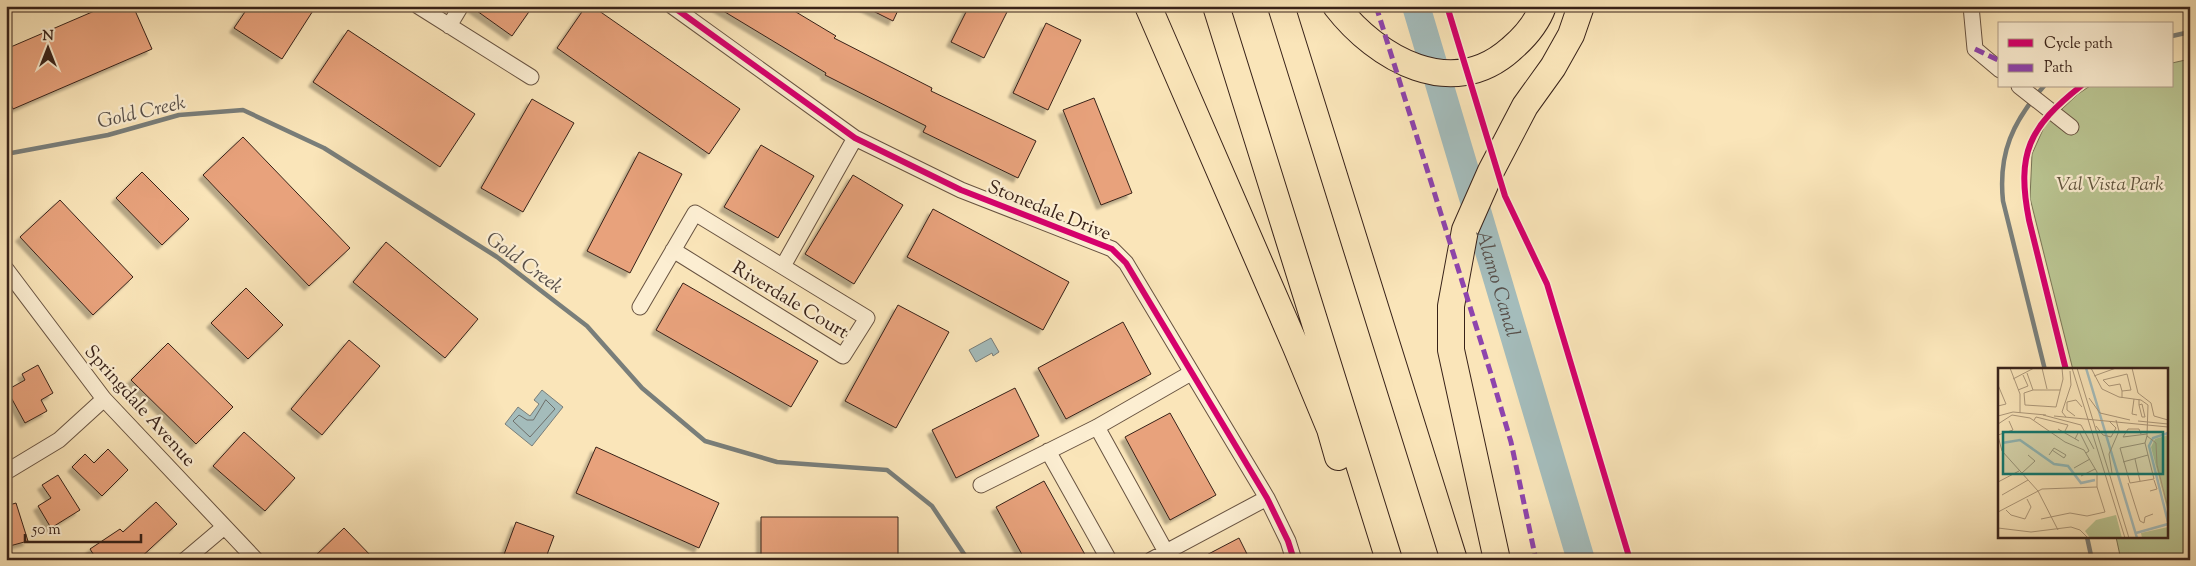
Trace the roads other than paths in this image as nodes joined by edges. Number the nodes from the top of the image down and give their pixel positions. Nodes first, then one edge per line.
1 (418, 6) edge
2 (462, 6) edge
3 (672, 6) edge
4 (1148, 6) edge
5 (1216, 6) edge
6 (1281, 6) edge
7 (1543, 6) edge
8 (1581, 6) edge
9 (1971, 6) edge
10 (1339, 10) edge
11 (449, 26) junction
12 (1998, 68) edge
13 (531, 78) dead end
14 (2022, 88) edge
15 (2071, 127) dead end
16 (855, 138) junction
17 (674, 250) junction
18 (782, 266) junction
19 (6, 269) edge
20 (640, 307) dead end
21 (1191, 373) junction
22 (104, 399) junction
23 (1097, 427) junction
24 (1048, 451) junction
25 (6, 472) edge
26 (981, 485) dead end
27 (1267, 498) junction
28 (1375, 514) junction
29 (224, 527) junction
30 (1166, 552) junction
31 (185, 560) edge
32 (256, 560) edge
33 (1109, 560) edge
34 (1151, 560) edge
35 (1294, 560) edge
36 (1389, 560) edge
37 (1454, 560) edge
38 (1497, 560) edge

1 - 11 street
2 - 11 street
3 - 16 street, Stonedale Drive
4 - 28 highway
5 - 28 highway
6 - 37 highway
7 - 10 highway
8 - 38 highway
9 - 12 street
11 - 13 street
14 - 15 street
16 - 18 street, Riverdale Court
16 - 21 street, Stonedale Drive
17 - 18 street, Riverdale Court
17 - 18 street, Riverdale Court
17 - 20 street, Riverdale Court
19 - 22 street, Springdale Avenue
21 - 23 street
21 - 27 street, Stonedale Drive
22 - 25 street
22 - 29 street, Springdale Avenue
23 - 24 street
23 - 30 street
24 - 26 street
24 - 33 street
27 - 30 street
27 - 35 street, Stonedale Drive
28 - 36 highway
29 - 31 street
29 - 32 street, Springdale Avenue
30 - 34 street

